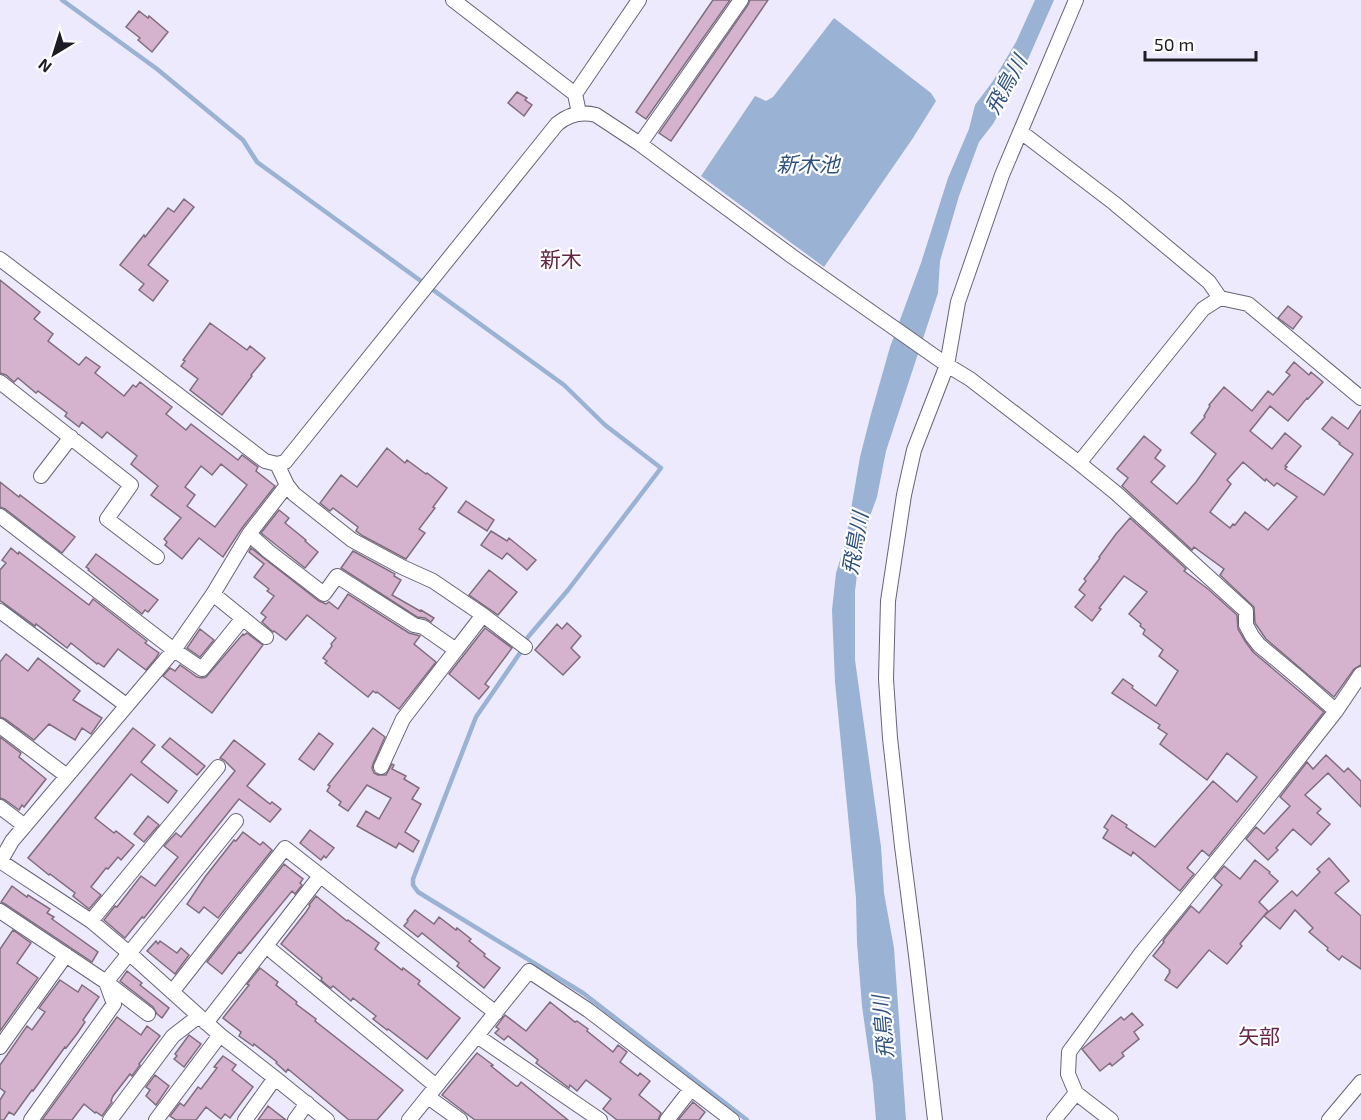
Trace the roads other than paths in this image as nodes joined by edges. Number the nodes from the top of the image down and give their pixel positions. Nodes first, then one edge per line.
1 (453, 0) edge
2 (639, 0) edge
3 (741, 0) edge
4 (1076, 0) edge
5 (574, 94) junction
6 (579, 113) junction
7 (1021, 132) junction
8 (640, 144) junction
9 (0, 259) edge
10 (1220, 298) junction
11 (944, 363) junction
12 (0, 382) edge
13 (1361, 398) edge
14 (71, 437) junction
15 (281, 463) junction
16 (1079, 463) junction
17 (42, 476) dead end
18 (287, 486) junction
19 (0, 516) edge
20 (249, 534) junction
21 (157, 557) dead end
22 (213, 594) junction
23 (0, 611) edge
24 (483, 615) junction
25 (243, 618) junction
26 (266, 637) dead end
27 (525, 647) dead end
28 (174, 650) junction
29 (456, 650) junction
30 (1361, 674) edge
31 (1355, 694) edge
32 (126, 705) junction
33 (1336, 711) junction
34 (0, 726) edge
35 (218, 767) dead end
36 (381, 767) dead end
37 (67, 776) junction
38 (0, 807) edge
39 (237, 821) dead end
40 (25, 826) junction
41 (0, 862) edge
42 (320, 876) junction
43 (0, 911) edge
44 (91, 921) junction
45 (266, 946) junction
46 (129, 953) junction
47 (66, 955) junction
48 (106, 982) junction
49 (172, 992) junction
50 (496, 1013) junction
51 (147, 1014) dead end
52 (202, 1019) junction
53 (220, 1035) junction
54 (477, 1036) junction
55 (0, 1047) edge
56 (275, 1078) junction
57 (1361, 1082) edge
58 (691, 1089) junction
59 (432, 1092) junction
60 (1076, 1093) junction
61 (307, 1103) junction
62 (31, 1120) edge
63 (110, 1120) edge
64 (156, 1120) edge
65 (245, 1120) edge
66 (295, 1120) edge
67 (327, 1120) edge
68 (409, 1120) edge
69 (460, 1120) edge
70 (600, 1120) edge
71 (667, 1120) edge
72 (732, 1120) edge
73 (935, 1120) edge
74 (1054, 1120) edge
75 (1111, 1120) edge
76 (1329, 1120) edge

1 - 5 street
2 - 5 street
3 - 8 street
4 - 7 street
5 - 6 street
6 - 8 street
6 - 15 street
7 - 10 street
7 - 11 street
8 - 11 street
9 - 15 street
10 - 13 street
10 - 16 street
11 - 16 street
11 - 73 street
12 - 14 street
14 - 17 street
14 - 21 street
15 - 18 street
16 - 33 street
18 - 20 street
18 - 24 street
19 - 28 street
20 - 22 street
20 - 29 street
22 - 25 street
22 - 28 street
23 - 32 street
24 - 27 street
24 - 29 street
25 - 26 street
25 - 28 street
28 - 32 street
29 - 36 street
30 - 31 street
31 - 33 street
32 - 37 street
33 - 60 street
34 - 37 street
35 - 44 street
37 - 40 street
38 - 40 street
39 - 46 street
40 - 41 street
41 - 44 street
42 - 45 street
42 - 49 street
42 - 50 street
43 - 47 street
44 - 46 street
45 - 52 street
45 - 59 street
46 - 48 street
46 - 49 street
47 - 48 street
47 - 55 street
48 - 51 street
48 - 62 street
49 - 52 street
50 - 54 street
50 - 58 street
52 - 53 street
52 - 63 street
53 - 56 street
53 - 64 street
54 - 59 street
54 - 70 street
56 - 61 street
56 - 65 street
57 - 76 street
58 - 71 street
58 - 72 street
59 - 68 street
59 - 69 street
60 - 74 street
60 - 75 street
61 - 66 street
61 - 67 street

